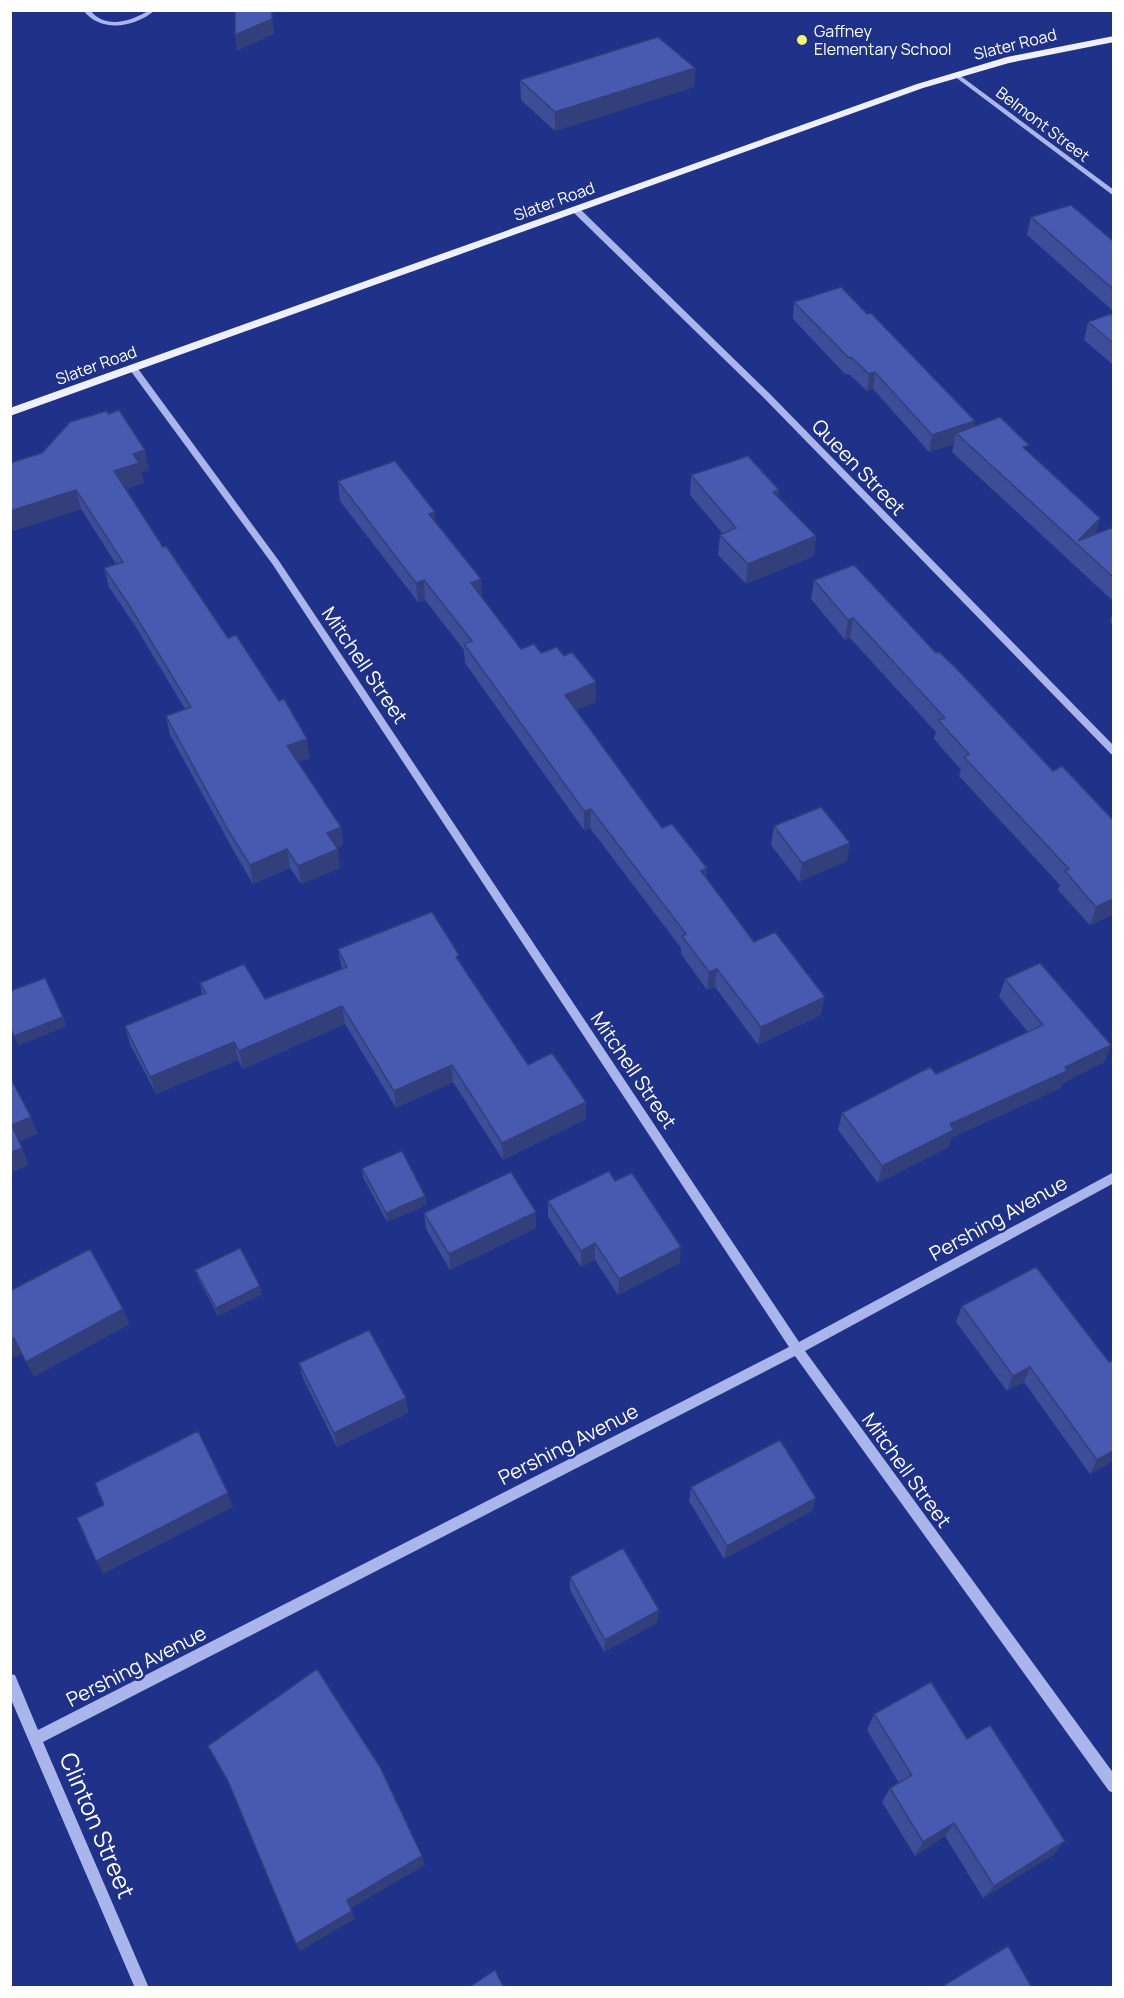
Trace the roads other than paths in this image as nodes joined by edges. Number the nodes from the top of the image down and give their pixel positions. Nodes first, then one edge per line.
1 (86, 10) edge
2 (152, 10) edge
3 (1113, 39) edge
4 (956, 75) junction
5 (1113, 194) edge
6 (575, 209) junction
7 (133, 368) junction
8 (10, 412) edge
9 (1113, 752) edge
10 (1113, 1177) edge
11 (797, 1349) junction
12 (10, 1680) edge
13 (37, 1738) junction
14 (1113, 1786) edge
15 (142, 1988) edge

1 - 2 street
3 - 4 main road, Slater Road
4 - 5 street, Belmont Street
4 - 6 main road, Slater Road
6 - 7 main road, Slater Road
6 - 9 street, Queen Street
7 - 8 main road, Slater Road
7 - 11 street, Mitchell Street
10 - 11 street, Pershing Avenue
11 - 13 street, Pershing Avenue
11 - 14 street, Mitchell Street
12 - 13 street, Clinton Street
13 - 15 street, Clinton Street

